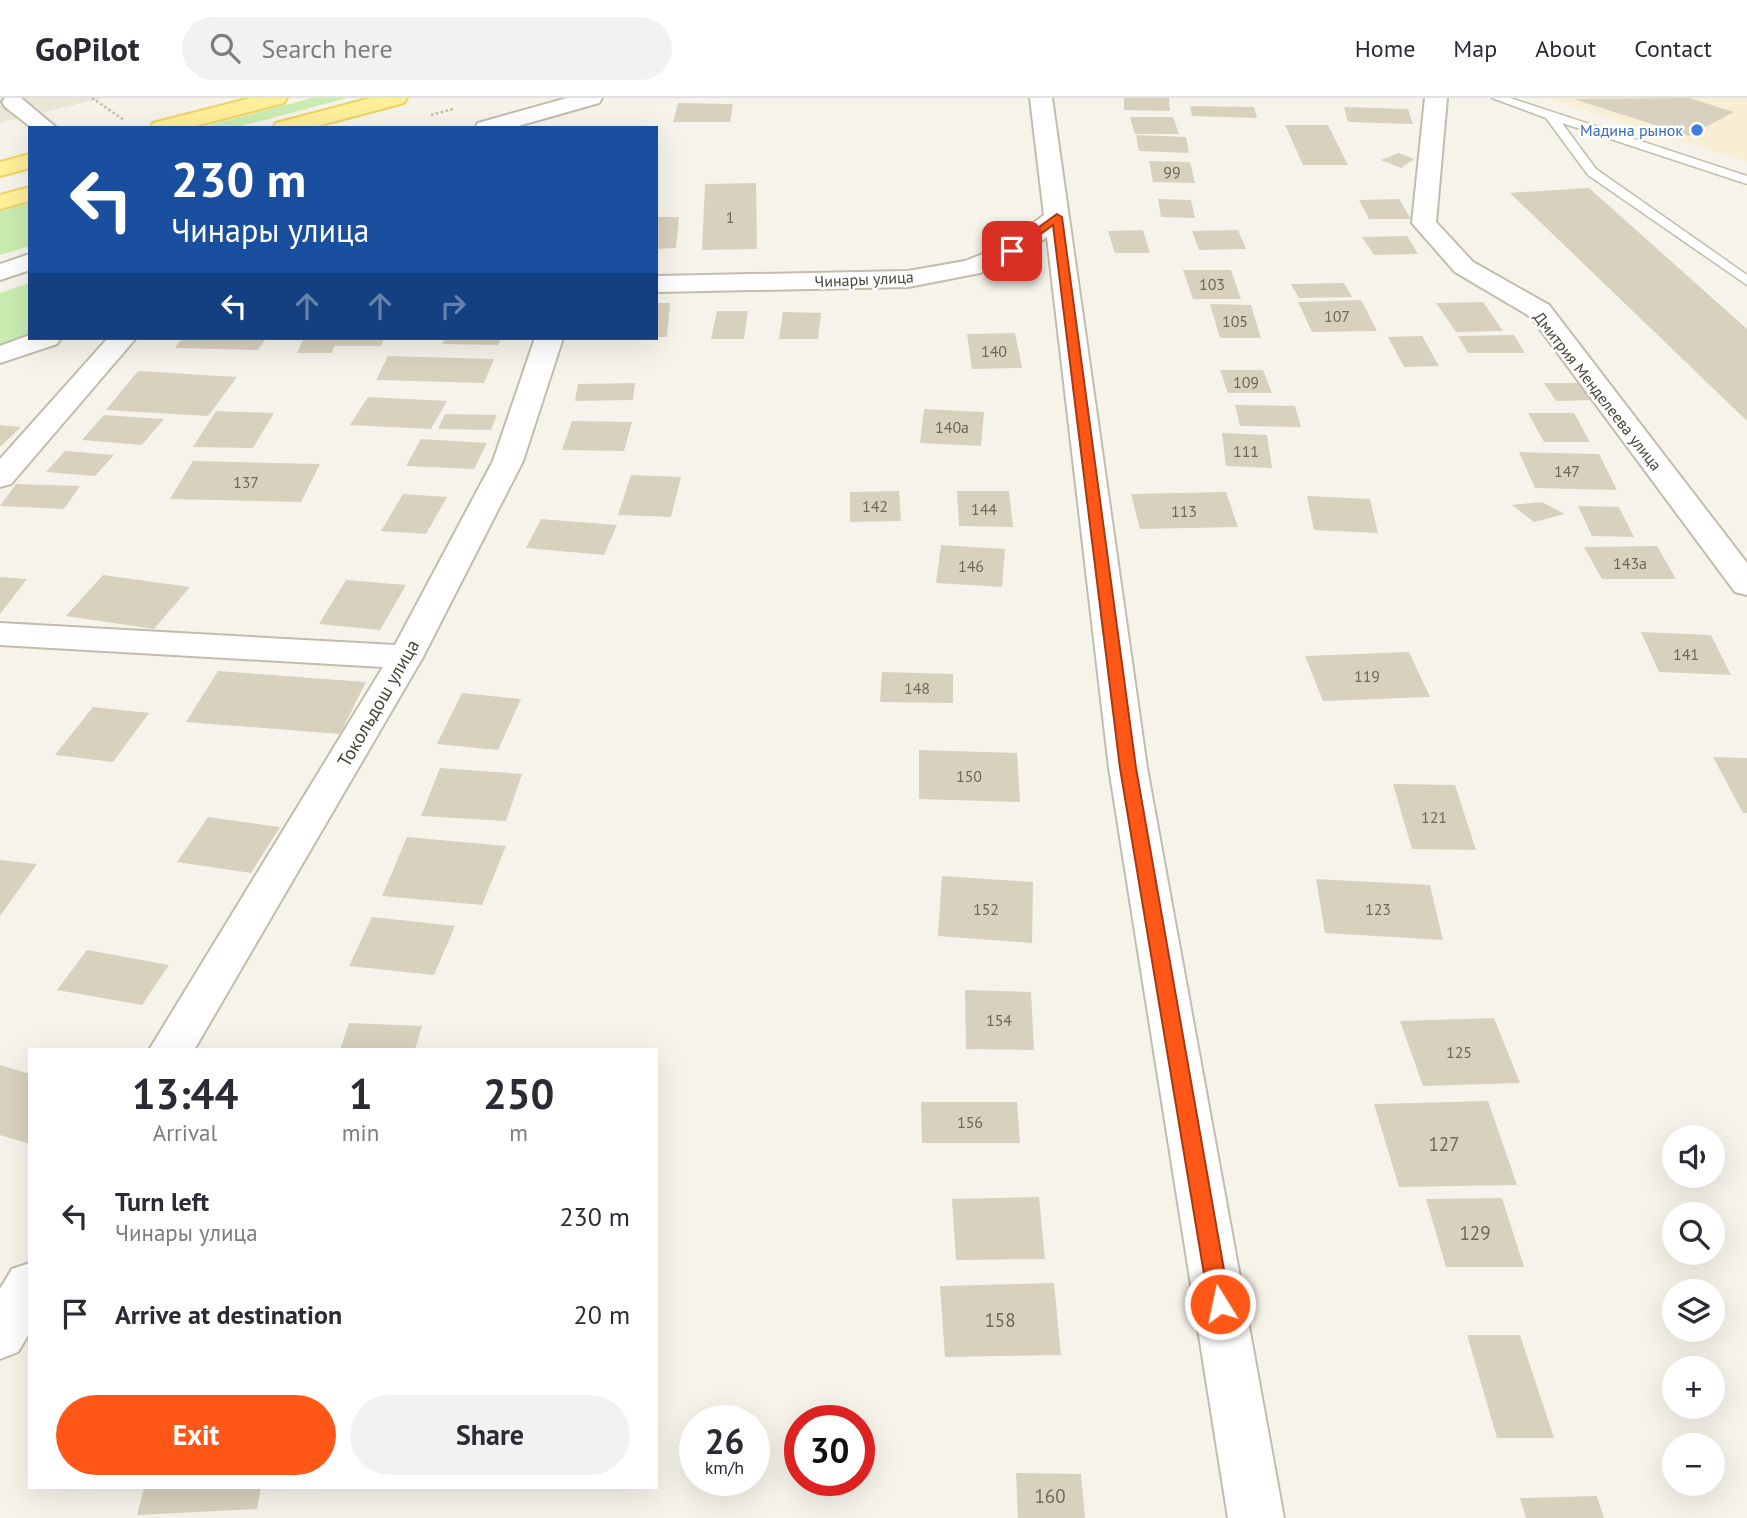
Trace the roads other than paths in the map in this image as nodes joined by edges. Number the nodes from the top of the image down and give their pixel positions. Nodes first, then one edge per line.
1 (276, 98) edge
2 (396, 98) edge
3 (591, 98) edge
4 (1041, 98) edge
5 (1436, 98) edge
6 (1497, 98) edge
7 (14, 103) edge
8 (1551, 116) junction
9 (43, 126) edge
10 (169, 126) edge
11 (291, 126) edge
12 (493, 126) edge
13 (28, 162) edge
14 (0, 169) edge
15 (1747, 180) edge
16 (28, 195) edge
17 (0, 202) edge
18 (1057, 217) junction
19 (28, 263) edge
20 (0, 272) edge
21 (1747, 281) edge
22 (658, 284) edge
23 (41, 340) edge
24 (120, 340) edge
25 (548, 340) edge
26 (0, 355) edge
27 (0, 478) edge
28 (1747, 585) edge
29 (0, 634) edge
30 (406, 657) junction
31 (172, 1048) edge
32 (28, 1288) edge
33 (0, 1335) edge
34 (1256, 1518) edge

1 - 10 main road
2 - 11 main road
3 - 12 street
4 - 18 street
5 - 28 street, Дмитрия Менделеева улица
6 - 8 lane
7 - 9 street
8 - 15 lane
8 - 21 lane
13 - 14 main road
16 - 17 main road
18 - 22 street, Чинары улица
18 - 34 street
19 - 20 street
23 - 26 street
24 - 27 street
25 - 30 street, Токольдош улица
29 - 30 street
30 - 31 street, Токольдош улица
32 - 33 street

